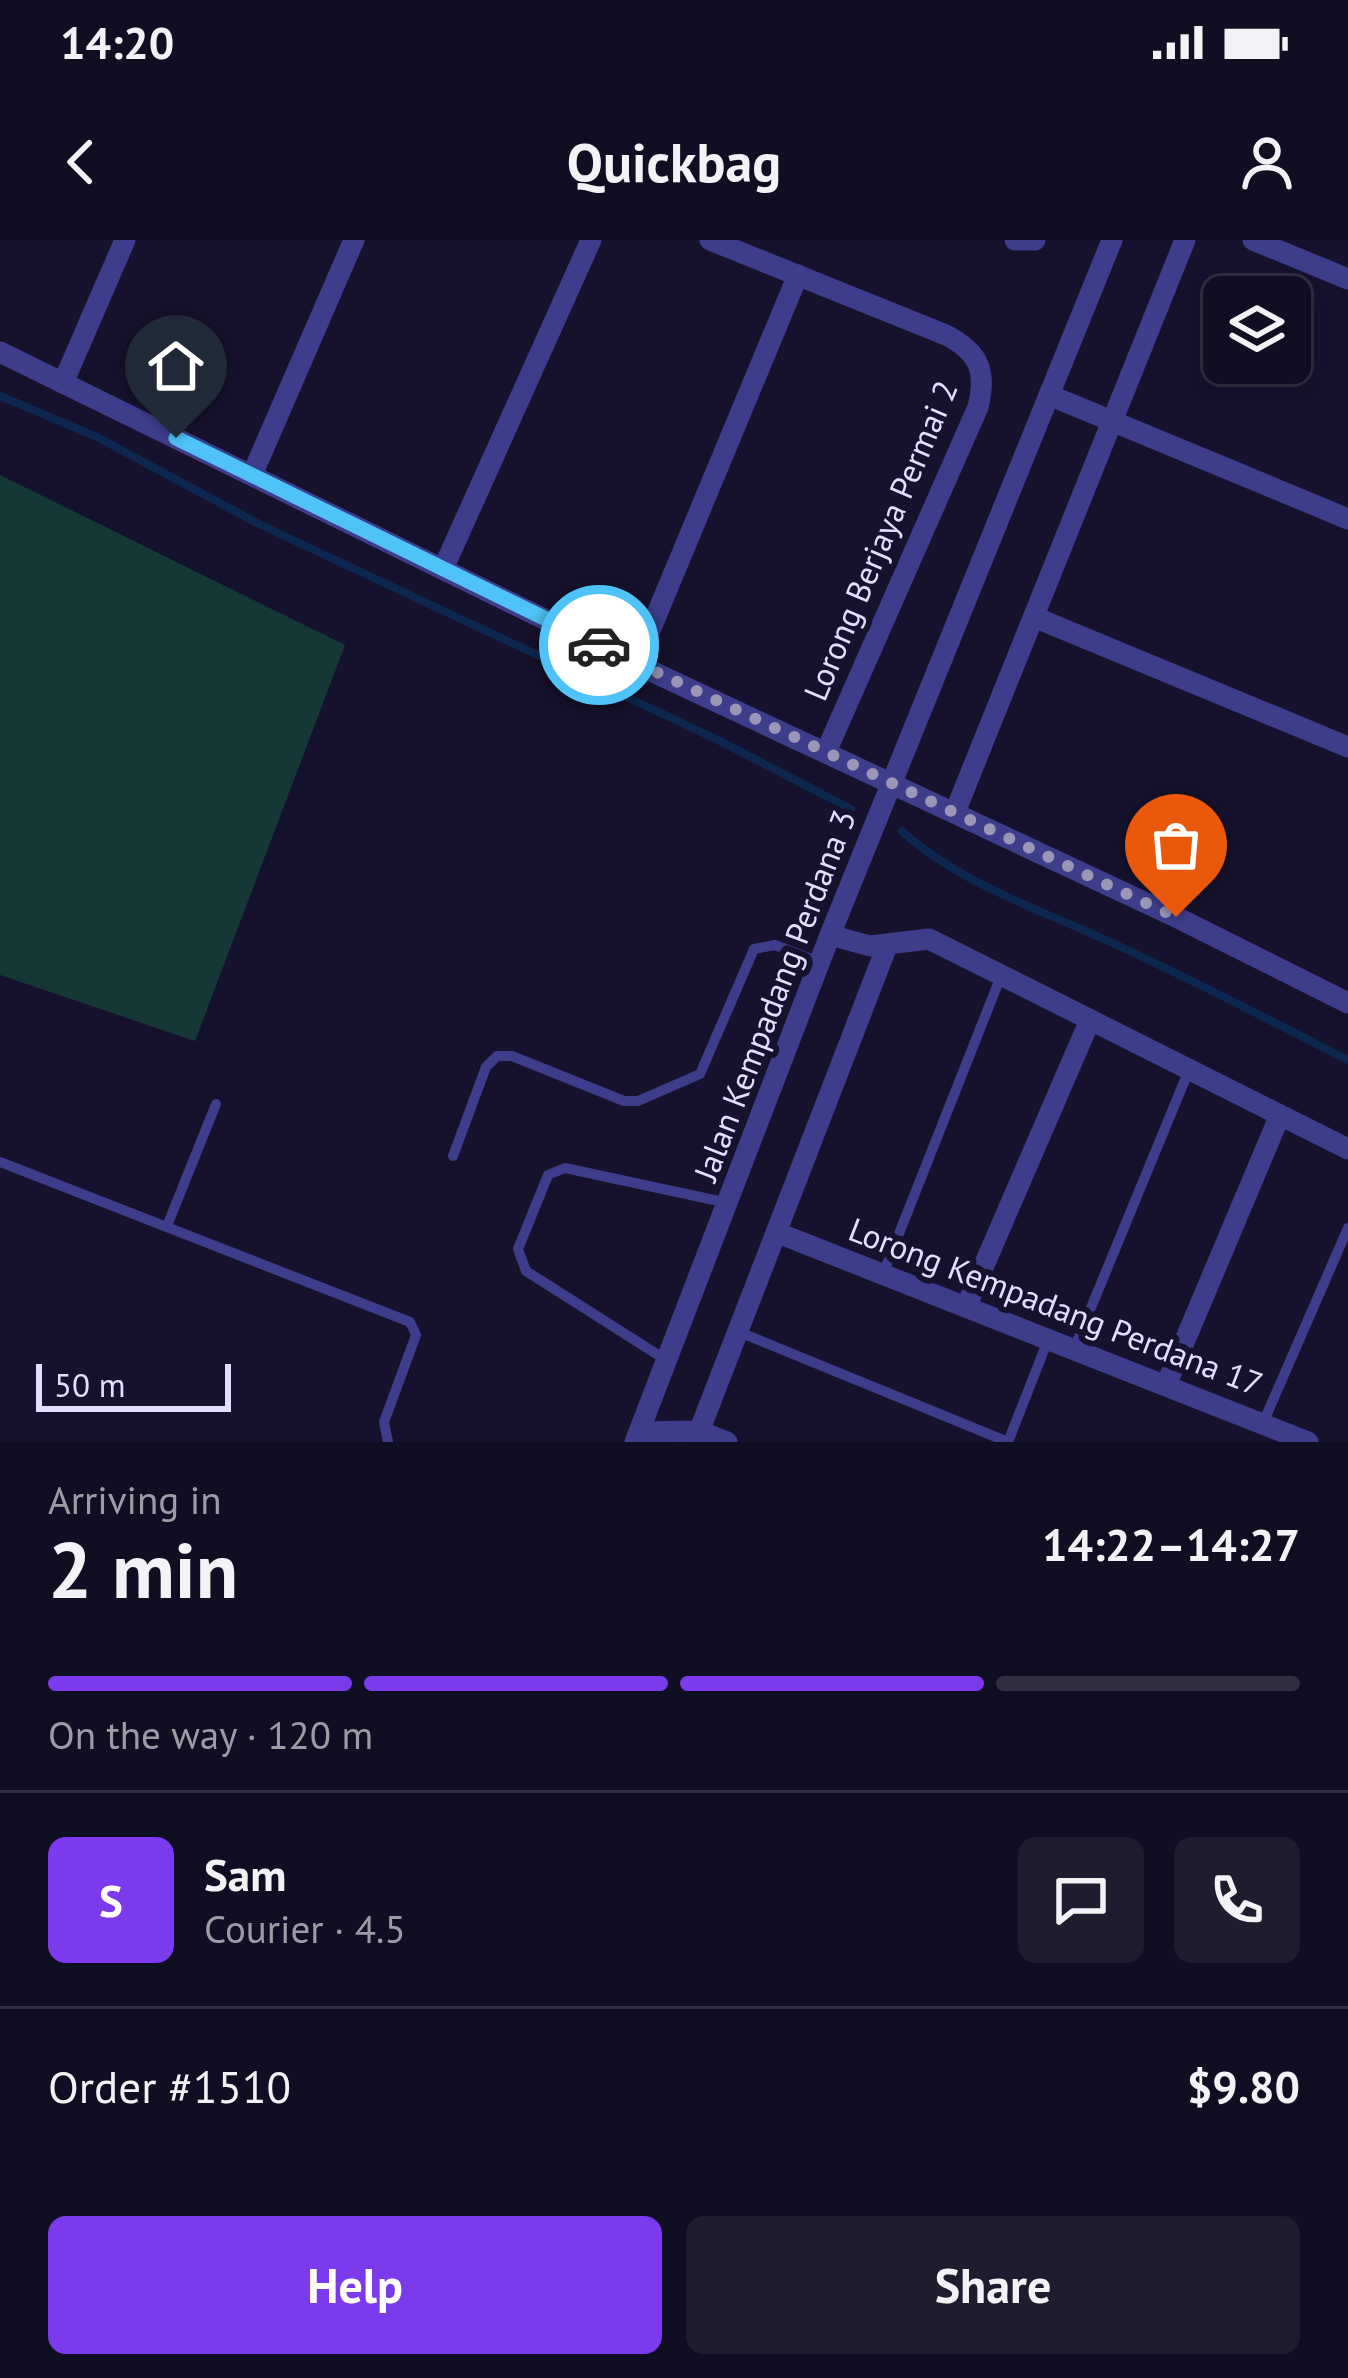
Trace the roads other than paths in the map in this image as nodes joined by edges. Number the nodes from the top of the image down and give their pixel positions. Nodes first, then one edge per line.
1 (125, 240) edge
2 (354, 240) edge
3 (591, 240) edge
4 (710, 240) edge
5 (1015, 240) edge
6 (1035, 240) edge
7 (1112, 240) edge
8 (1185, 240) edge
9 (1253, 240) edge
10 (798, 275) junction
11 (1348, 280) edge
12 (0, 352) edge
13 (63, 382) junction
14 (1049, 395) junction
15 (1112, 421) junction
16 (252, 475) junction
17 (1348, 519) edge
18 (443, 569) junction
19 (1034, 617) junction
20 (636, 664) junction
21 (1348, 747) edge
22 (826, 752) junction
23 (892, 783) junction
24 (956, 812) junction
25 (830, 934) junction
26 (878, 946) junction
27 (819, 962) junction
28 (1001, 976) junction
29 (1348, 1003) edge
30 (1090, 1019) junction
31 (1189, 1070) junction
32 (216, 1104) dead end
33 (1280, 1115) junction
34 (1348, 1149) edge
35 (453, 1156) dead end
36 (0, 1162) edge
37 (728, 1203) junction
38 (167, 1226) junction
39 (1348, 1228) edge
40 (778, 1233) junction
41 (883, 1274) junction
42 (966, 1307) junction
43 (739, 1332) junction
44 (1048, 1340) junction
45 (1074, 1349) junction
46 (666, 1360) junction
47 (1167, 1383) junction
48 (1263, 1424) junction
49 (637, 1437) edge
50 (697, 1437) edge
51 (1296, 1440) edge
52 (388, 1442) edge
53 (727, 1442) edge
54 (1008, 1442) edge

1 - 13 street
2 - 16 street
3 - 18 street
4 - 10 street, Lorong Berjaya Permai 2
5 - 6 street
7 - 14 street, Jalan Kempadang Perdana 3
8 - 15 street
9 - 11 street
10 - 20 street
10 - 22 street, Lorong Berjaya Permai 2
12 - 13 street, Lorong Berjaya Permai 2
13 - 16 street, Lorong Berjaya Permai 2
14 - 15 street
14 - 23 street, Jalan Kempadang Perdana 3
15 - 17 street
15 - 19 street
16 - 18 street, Lorong Berjaya Permai 2
18 - 20 street, Lorong Berjaya Permai 2
19 - 21 street
19 - 24 street
20 - 22 street, Lorong Berjaya Permai 2
22 - 23 street, Lorong Berjaya Permai 2
23 - 24 street, Lorong Berjaya Permai 2
23 - 25 street, Jalan Kempadang Perdana 3
24 - 29 street, Lorong Berjaya Permai 2
25 - 26 street
25 - 27 street, Jalan Kempadang Perdana 3
26 - 28 street
26 - 40 street
27 - 35 lane
27 - 37 street, Jalan Kempadang Perdana 3
28 - 30 street
28 - 41 lane
30 - 31 street
30 - 42 street
31 - 33 street
31 - 45 lane
32 - 38 lane
33 - 34 street
33 - 47 street
36 - 38 lane
37 - 46 street, Jalan Kempadang Perdana 3
37 - 46 lane
38 - 52 lane
39 - 48 lane
40 - 41 street, Lorong Kempadang Perdana 17
40 - 43 street
41 - 42 street, Lorong Kempadang Perdana 17
42 - 44 street, Lorong Kempadang Perdana 17
43 - 50 street
43 - 54 lane
44 - 45 street, Lorong Kempadang Perdana 17
44 - 54 lane
45 - 47 street, Lorong Kempadang Perdana 17
46 - 49 street, Jalan Kempadang Perdana 3
47 - 48 street, Lorong Kempadang Perdana 17
48 - 51 street, Lorong Kempadang Perdana 17
49 - 50 street
50 - 53 street

